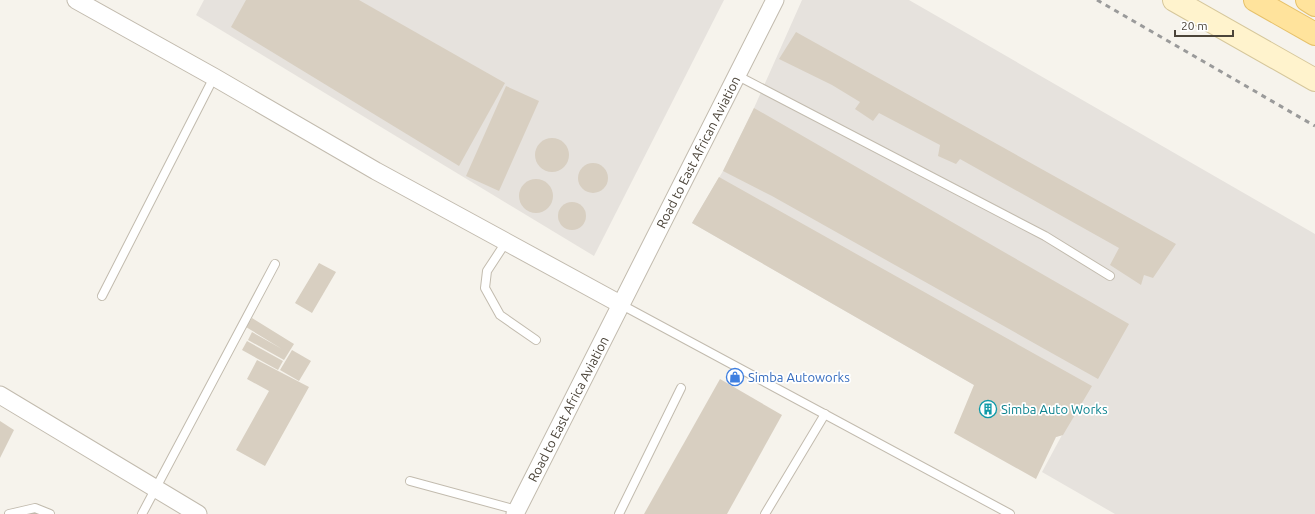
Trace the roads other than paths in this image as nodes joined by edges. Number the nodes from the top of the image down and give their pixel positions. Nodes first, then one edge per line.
1 (76, 0) edge
2 (775, 0) edge
3 (1174, 0) edge
4 (1255, 0) edge
5 (1306, 0) edge
6 (1315, 5) edge
7 (1315, 34) edge
8 (738, 76) junction
9 (214, 77) junction
10 (1315, 80) edge
11 (506, 242) junction
12 (275, 264) dead end
13 (1110, 276) dead end
14 (102, 296) dead end
15 (620, 304) junction
16 (536, 340) dead end
17 (681, 388) dead end
18 (0, 395) edge
19 (825, 414) junction
20 (410, 481) dead end
21 (156, 489) junction
22 (516, 512) edge
23 (9, 514) edge
24 (50, 514) edge
25 (142, 514) edge
26 (198, 514) edge
27 (619, 514) edge
28 (765, 514) edge
29 (1010, 514) edge

1 - 9 street
2 - 8 street, Road to East African Aviation
3 - 10 main road
4 - 7 main road
5 - 6 main road
8 - 13 lane
8 - 15 street, Road to East African Aviation
9 - 11 street
9 - 14 lane
11 - 15 street
11 - 16 lane
12 - 21 lane
15 - 19 lane
15 - 22 street, Road to East Africa Aviation
17 - 27 lane
18 - 21 street
19 - 28 lane
19 - 29 lane
20 - 22 lane
21 - 25 lane
21 - 26 street
23 - 24 lane

